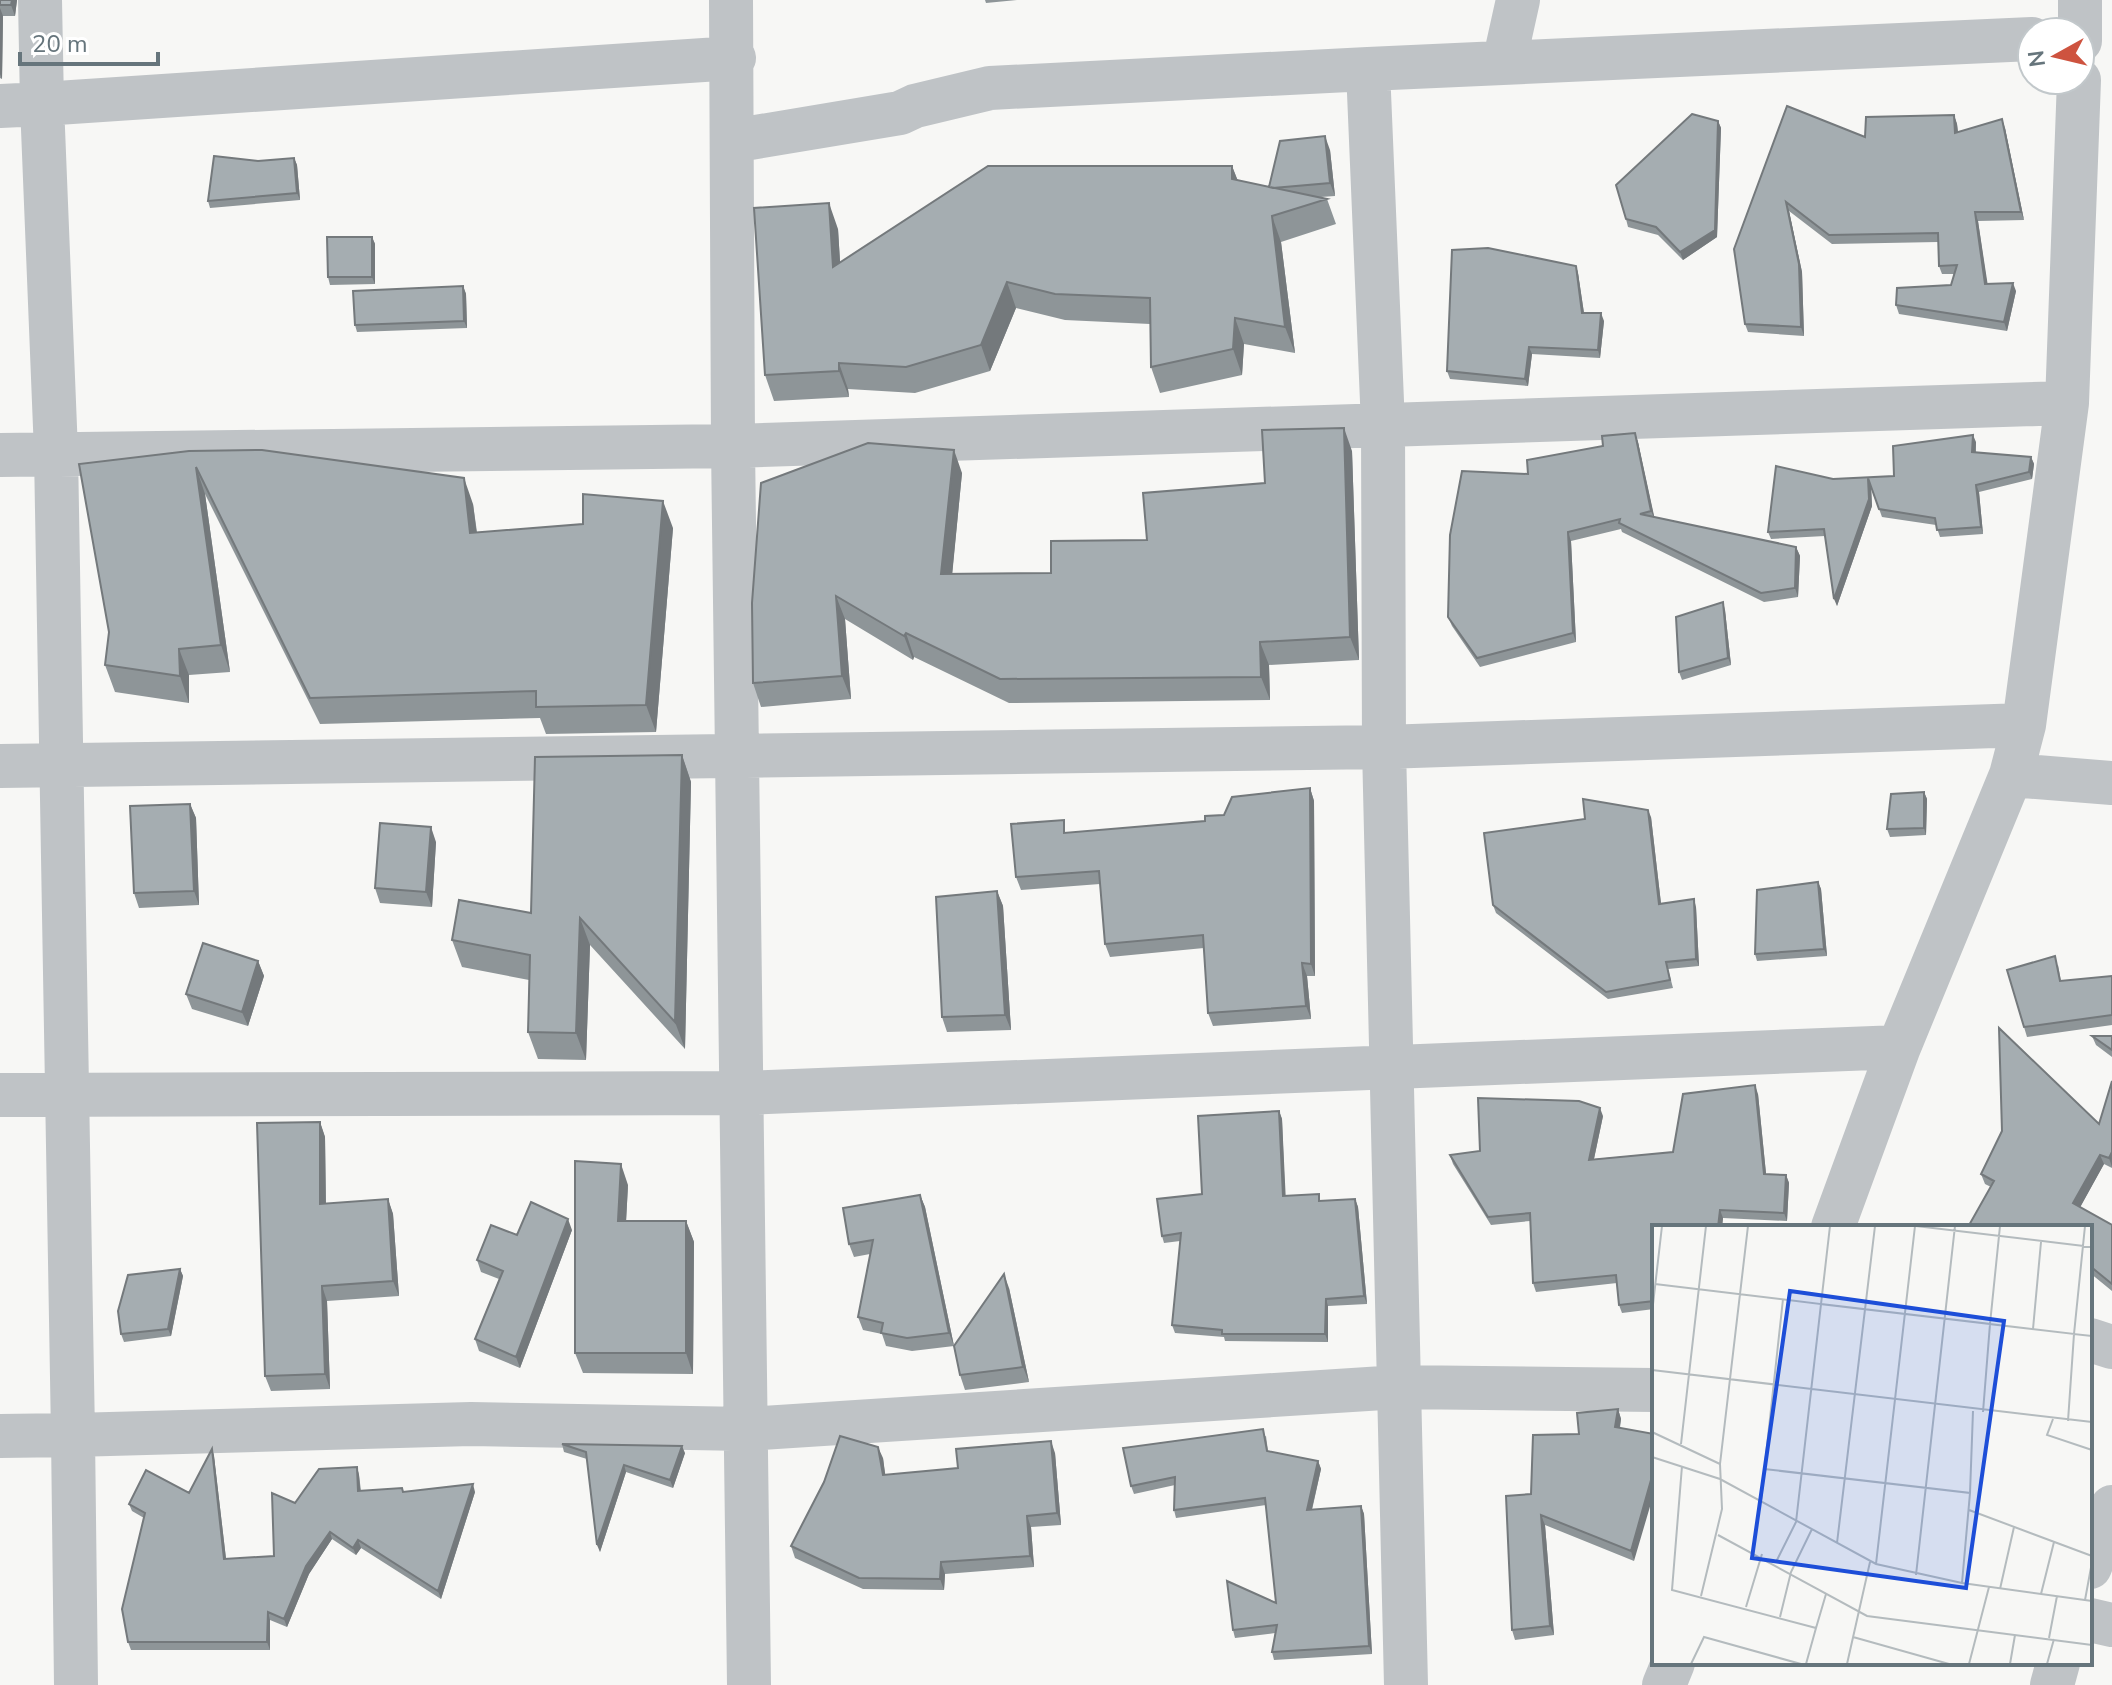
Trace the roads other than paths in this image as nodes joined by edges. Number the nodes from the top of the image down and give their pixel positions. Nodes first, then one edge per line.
1 (40, 0) edge
2 (731, 0) edge
3 (1518, 0) edge
4 (2016, 40) edge
5 (734, 58) junction
6 (1504, 63) junction
7 (1368, 69) junction
8 (2078, 96) edge
9 (21, 105) edge
10 (732, 141) junction
11 (2067, 403) junction
12 (1383, 425) junction
13 (733, 446) junction
14 (56, 452) junction
15 (0, 455) edge
16 (2024, 725) junction
17 (1384, 747) junction
18 (736, 756) junction
19 (63, 764) junction
20 (0, 766) edge
21 (2011, 775) junction
22 (2112, 783) edge
23 (1899, 1047) junction
24 (1391, 1064) junction
25 (744, 1093) junction
26 (68, 1094) junction
27 (0, 1095) edge
28 (1834, 1225) edge
29 (2092, 1341) edge
30 (2112, 1347) edge
31 (1399, 1387) junction
32 (1652, 1390) edge
33 (746, 1429) junction
34 (73, 1435) junction
35 (0, 1436) edge
36 (2092, 1490) edge
37 (2112, 1496) edge
38 (2112, 1507) edge
39 (2092, 1562) edge
40 (2092, 1620) edge
41 (2112, 1625) edge
42 (1672, 1665) edge
43 (2057, 1665) edge
44 (76, 1685) edge
45 (749, 1685) edge
46 (1406, 1685) edge
47 (1652, 1685) edge
48 (1664, 1685) edge
49 (2052, 1685) edge

1 - 9 street
2 - 5 street
3 - 6 street
4 - 6 street
5 - 9 street
5 - 10 street
6 - 7 street
7 - 10 street
7 - 12 street
8 - 11 street
9 - 14 street
10 - 13 street
11 - 12 street
11 - 16 street
12 - 13 street
12 - 17 street
13 - 14 street
13 - 18 street
14 - 15 street
14 - 19 street
16 - 17 street
16 - 21 street
17 - 18 street
17 - 24 street
18 - 19 street
18 - 25 street
19 - 20 street
19 - 26 street
21 - 22 street
21 - 23 street
23 - 24 street
23 - 28 street
24 - 25 street
24 - 31 street
25 - 26 street
25 - 33 street
26 - 27 street
26 - 34 street
29 - 30 street
31 - 32 street
31 - 33 street
31 - 46 street
33 - 34 street
33 - 45 street
34 - 35 street
34 - 44 street
36 - 37 street
38 - 39 street
40 - 41 street
42 - 48 street
43 - 49 street
47 - 48 street

